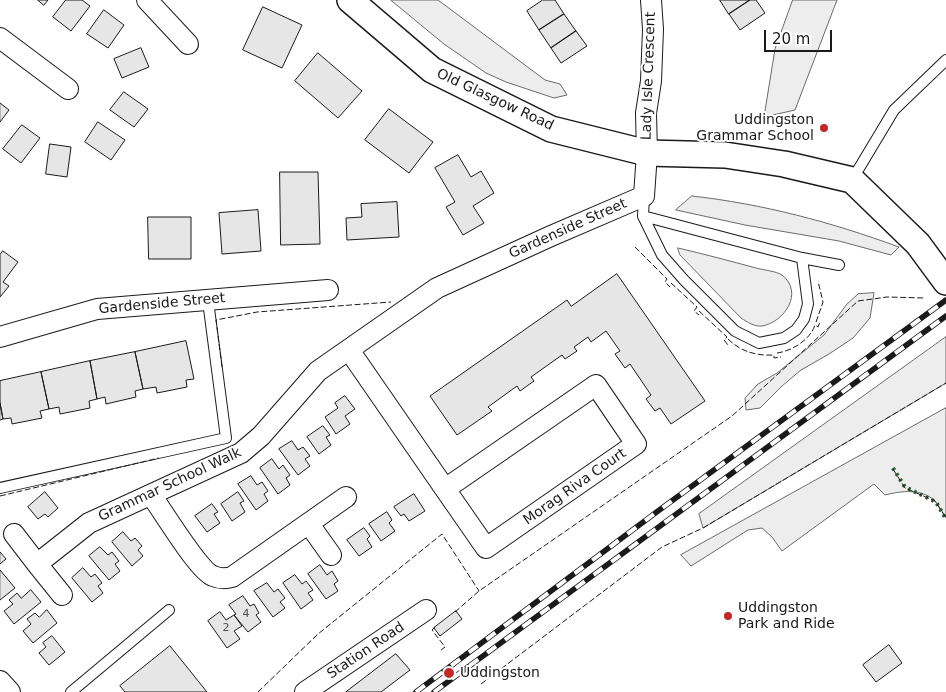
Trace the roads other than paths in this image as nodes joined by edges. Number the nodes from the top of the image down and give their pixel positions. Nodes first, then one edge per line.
1 (147, 0) edge
2 (350, 0) edge
3 (651, 0) edge
4 (0, 38) edge
5 (188, 44) dead end
6 (946, 60) edge
7 (68, 89) dead end
8 (647, 153) junction
9 (852, 180) junction
10 (644, 196) junction
11 (643, 216) junction
12 (802, 258) junction
13 (839, 265) dead end
14 (946, 282) edge
15 (437, 288) joint
16 (328, 290) dead end
17 (208, 301) junction
18 (0, 336) edge
19 (349, 350) junction
20 (0, 488) edge
21 (445, 489) junction
22 (151, 495) junction
23 (346, 498) dead end
24 (309, 524) junction
25 (14, 534) dead end
26 (331, 555) dead end
27 (38, 564) junction
28 (62, 595) dead end
29 (169, 610) dead end
30 (426, 610) dead end
31 (0, 681) edge
32 (10, 692) edge
33 (71, 692) edge
34 (305, 692) edge

1 - 5 street
2 - 8 street, Old Glasgow Road
3 - 8 street, Lady Isle Crescent
4 - 7 street
6 - 9 lane
8 - 9 street, Old Glasgow Road
8 - 10 street, Lady Isle Crescent
9 - 14 street
10 - 11 lane
10 - 15 street, Gardenside Street
11 - 12 lane
11 - 12 lane
12 - 13 lane
15 - 19 street, Grammar School Walk
16 - 17 street, Gardenside Street
17 - 18 street, Gardenside Street
17 - 20 lane
19 - 21 street, Morag Riva Court
19 - 22 street, Grammar School Walk
21 - 21 street, Morag Riva Court
22 - 24 street
22 - 27 street, Grammar School Walk
23 - 24 street
24 - 26 street
25 - 27 street
27 - 28 street
29 - 33 lane
30 - 34 street, Station Road
31 - 32 street

